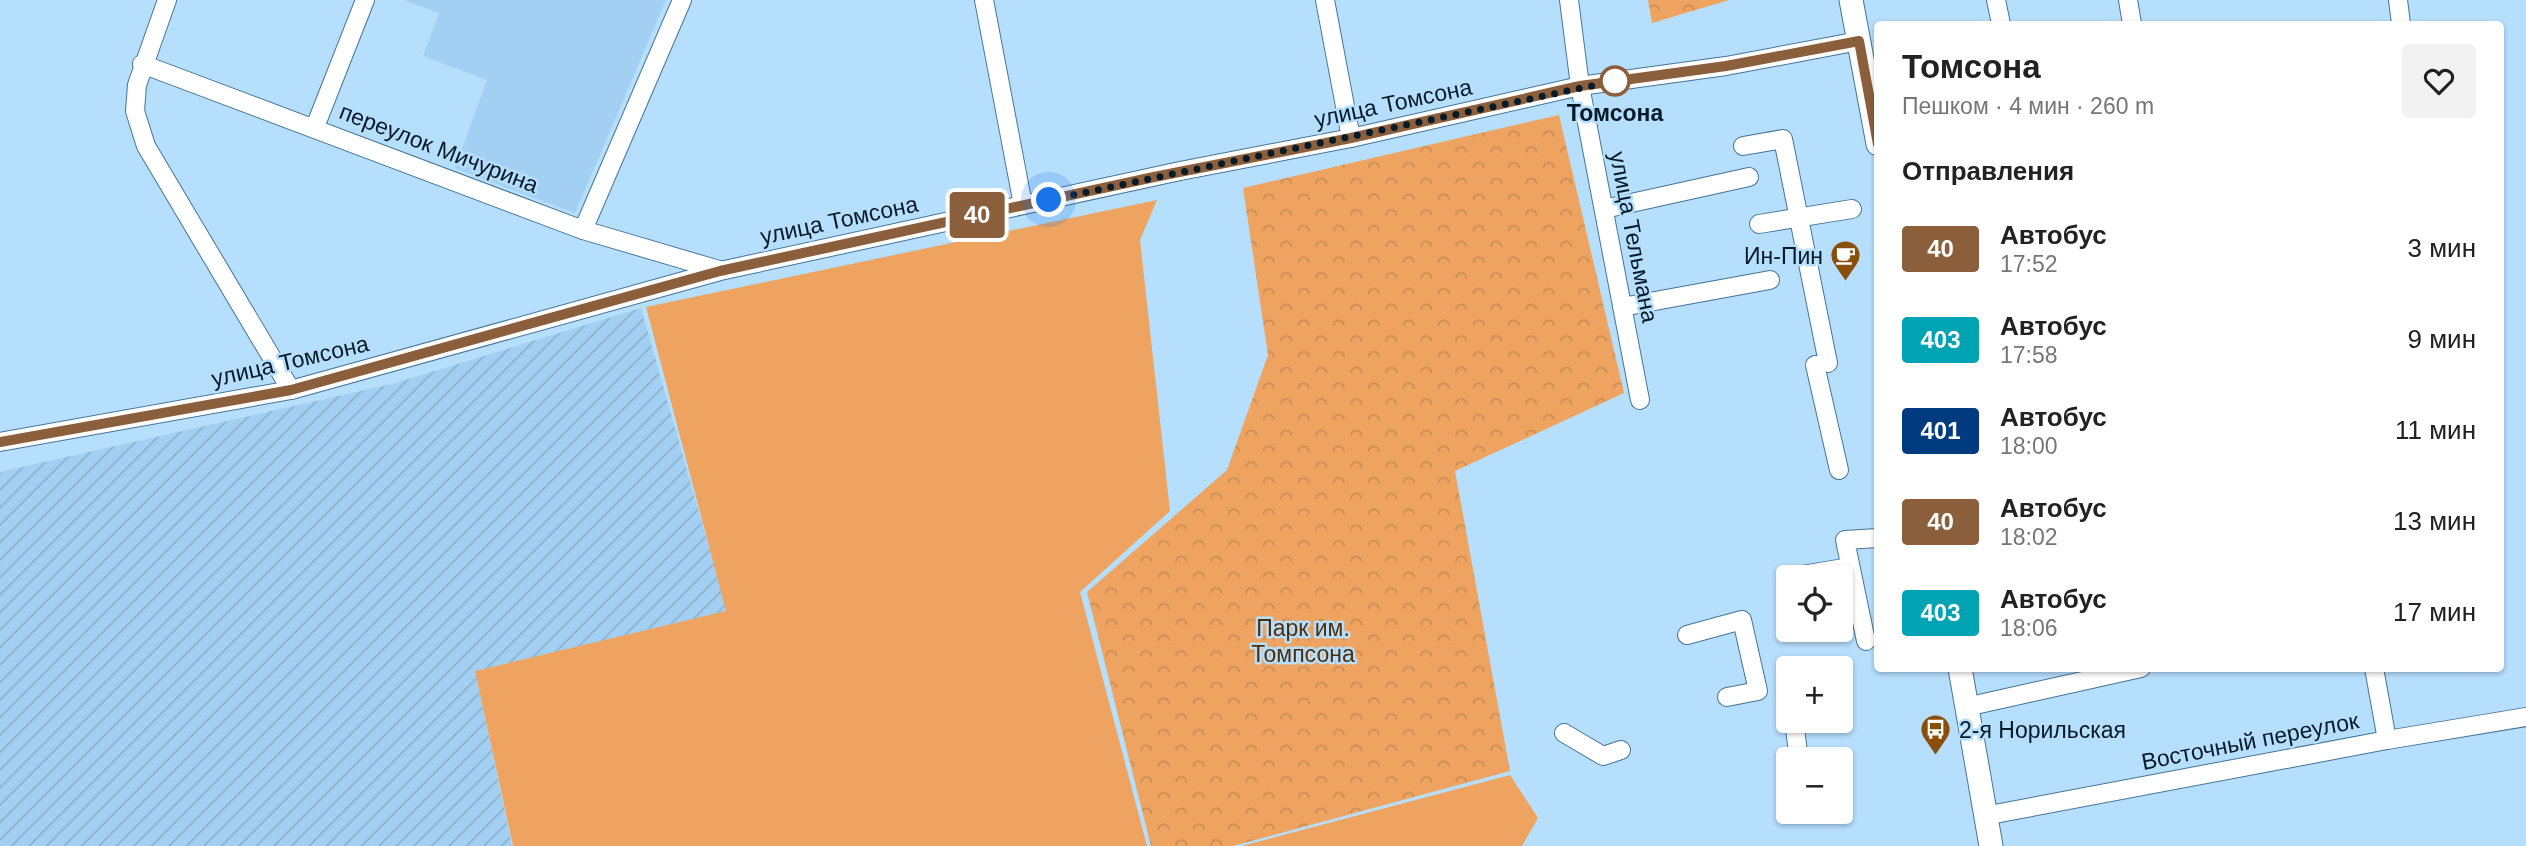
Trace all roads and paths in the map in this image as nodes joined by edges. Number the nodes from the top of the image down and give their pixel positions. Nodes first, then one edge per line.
1 (167, 0) edge
2 (365, 0) edge
3 (682, 0) edge
4 (984, 0) edge
5 (1325, 0) edge
6 (1569, 0) edge
7 (1851, 0) edge
8 (1996, 0) edge
9 (2128, 0) edge
10 (2398, 0) edge
11 (2000, 21) edge
12 (2132, 21) edge
13 (2401, 21) edge
14 (1859, 41) junction
15 (142, 64) junction
16 (1580, 86) junction
17 (1874, 122) edge
18 (315, 127) junction
19 (1351, 138) junction
20 (1743, 146) dead end
21 (1749, 177) dead end
22 (1023, 205) junction
23 (1604, 208) junction
24 (1852, 209) dead end
25 (1799, 218) junction
26 (1759, 224) dead end
27 (583, 230) junction
28 (720, 271) junction
29 (1770, 280) dead end
30 (1622, 307) junction
31 (291, 390) junction
32 (1640, 400) dead end
33 (0, 442) edge
34 (1839, 470) dead end
35 (1874, 538) edge
36 (1850, 565) edge
37 (1853, 581) edge
38 (1687, 635) dead end
39 (1866, 641) dead end
40 (1961, 672) edge
41 (2123, 672) edge
42 (2375, 672) edge
43 (1727, 697) dead end
44 (1966, 707) junction
45 (2526, 717) edge
46 (1564, 733) dead end
47 (2387, 740) junction
48 (1621, 750) dead end
49 (1984, 816) junction
50 (1983, 846) edge
51 (1991, 846) edge

1 - 15 street
2 - 18 street
3 - 27 street
4 - 22 street
5 - 19 street
6 - 16 street, улица Тельмана
7 - 14 main road
8 - 11 street
9 - 12 street
10 - 13 street
14 - 16 street, улица Томсона
14 - 17 main road
15 - 18 street, переулок Мичурина
15 - 31 street
16 - 19 street, улица Томсона
16 - 23 street, улица Тельмана
18 - 27 street, переулок Мичурина
19 - 22 street, улица Томсона
20 - 25 street
21 - 23 street
22 - 28 street, улица Томсона
23 - 30 street, улица Тельмана
24 - 25 street
25 - 26 street
25 - 34 street
27 - 28 street, переулок Мичурина
28 - 31 street, улица Томсона
29 - 30 street
30 - 32 street, улица Тельмана
31 - 33 street, улица Томсона
35 - 36 street
37 - 39 street
38 - 43 street
40 - 44 main road
41 - 44 street
42 - 47 street
44 - 49 main road
45 - 47 street, Восточный переулок
46 - 48 street
47 - 49 street, Восточный переулок
49 - 50 main road
49 - 51 main road

